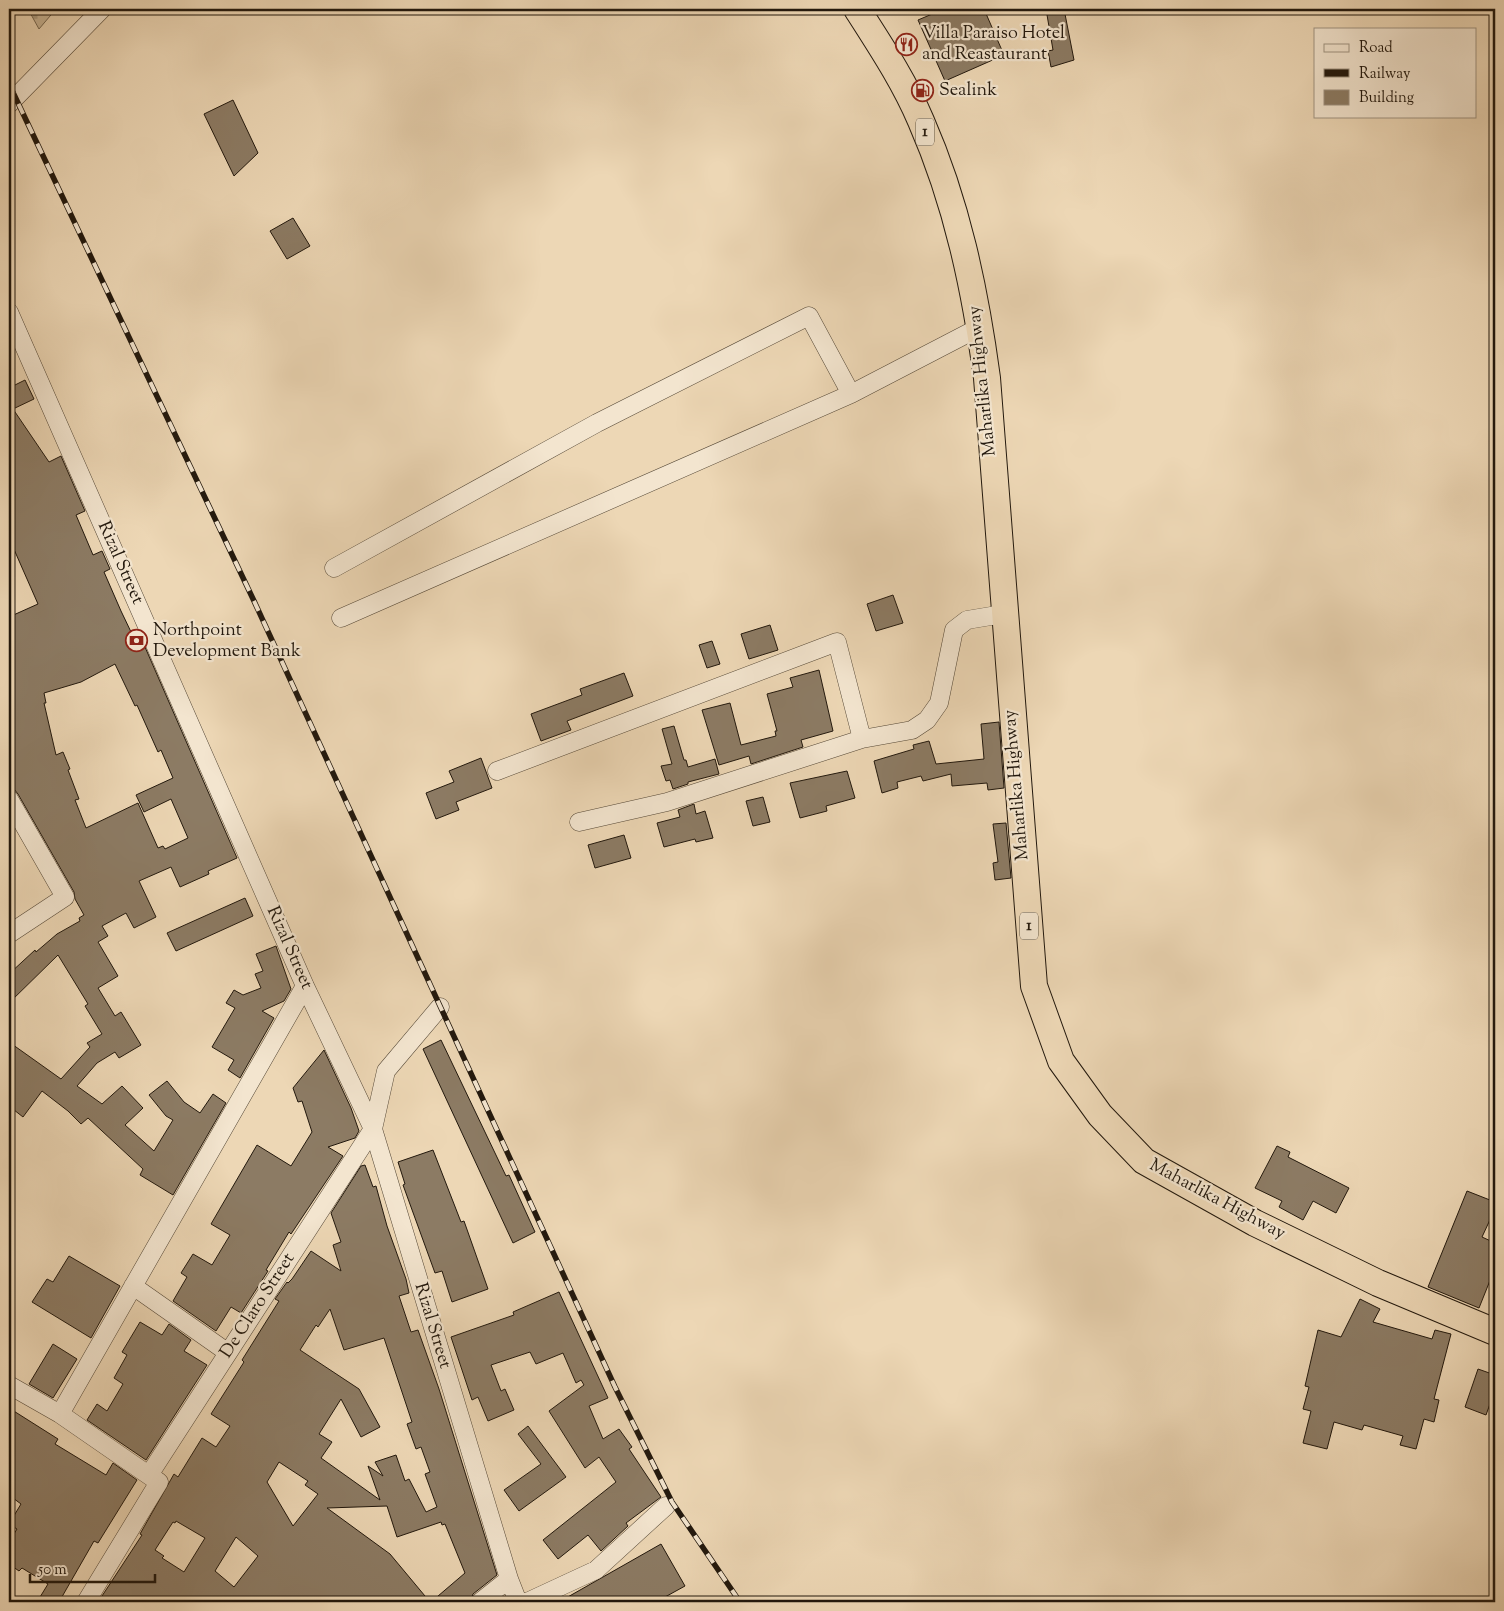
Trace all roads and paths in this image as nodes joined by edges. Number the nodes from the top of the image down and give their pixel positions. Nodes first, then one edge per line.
1 (102, 9) edge
2 (857, 9) edge
3 (9, 104) edge
4 (9, 312) edge
5 (980, 327) junction
6 (851, 394) junction
7 (334, 568) dead end
8 (1003, 614) junction
9 (341, 618) dead end
10 (862, 739) junction
11 (497, 771) dead end
12 (9, 799) edge
13 (579, 822) dead end
14 (9, 934) edge
15 (306, 986) junction
16 (440, 1007) dead end
17 (373, 1129) junction
18 (133, 1286) junction
19 (1495, 1332) edge
20 (228, 1352) junction
21 (9, 1384) edge
22 (60, 1414) junction
23 (149, 1475) junction
24 (666, 1506) dead end
25 (509, 1579) junction
26 (86, 1602) edge
27 (480, 1602) edge
28 (518, 1602) edge
29 (527, 1602) edge

1 - 3 street
2 - 5 highway, Maharlika Highway / 1
4 - 15 street, Rizal Street
5 - 6 street
5 - 8 highway, Maharlika Highway / 1
6 - 7 street
6 - 9 street
8 - 10 street
8 - 19 highway, Maharlika Highway / 1
10 - 11 street
10 - 13 street
12 - 14 street
15 - 17 street, Rizal Street
15 - 18 street
16 - 17 street, De Claro Street
17 - 20 street, De Claro Street
17 - 25 street, Rizal Street
18 - 20 street
18 - 22 street
20 - 23 street, De Claro Street
21 - 22 street
22 - 23 street
23 - 26 street
24 - 29 street
25 - 27 street
25 - 28 street, Rizal Street

